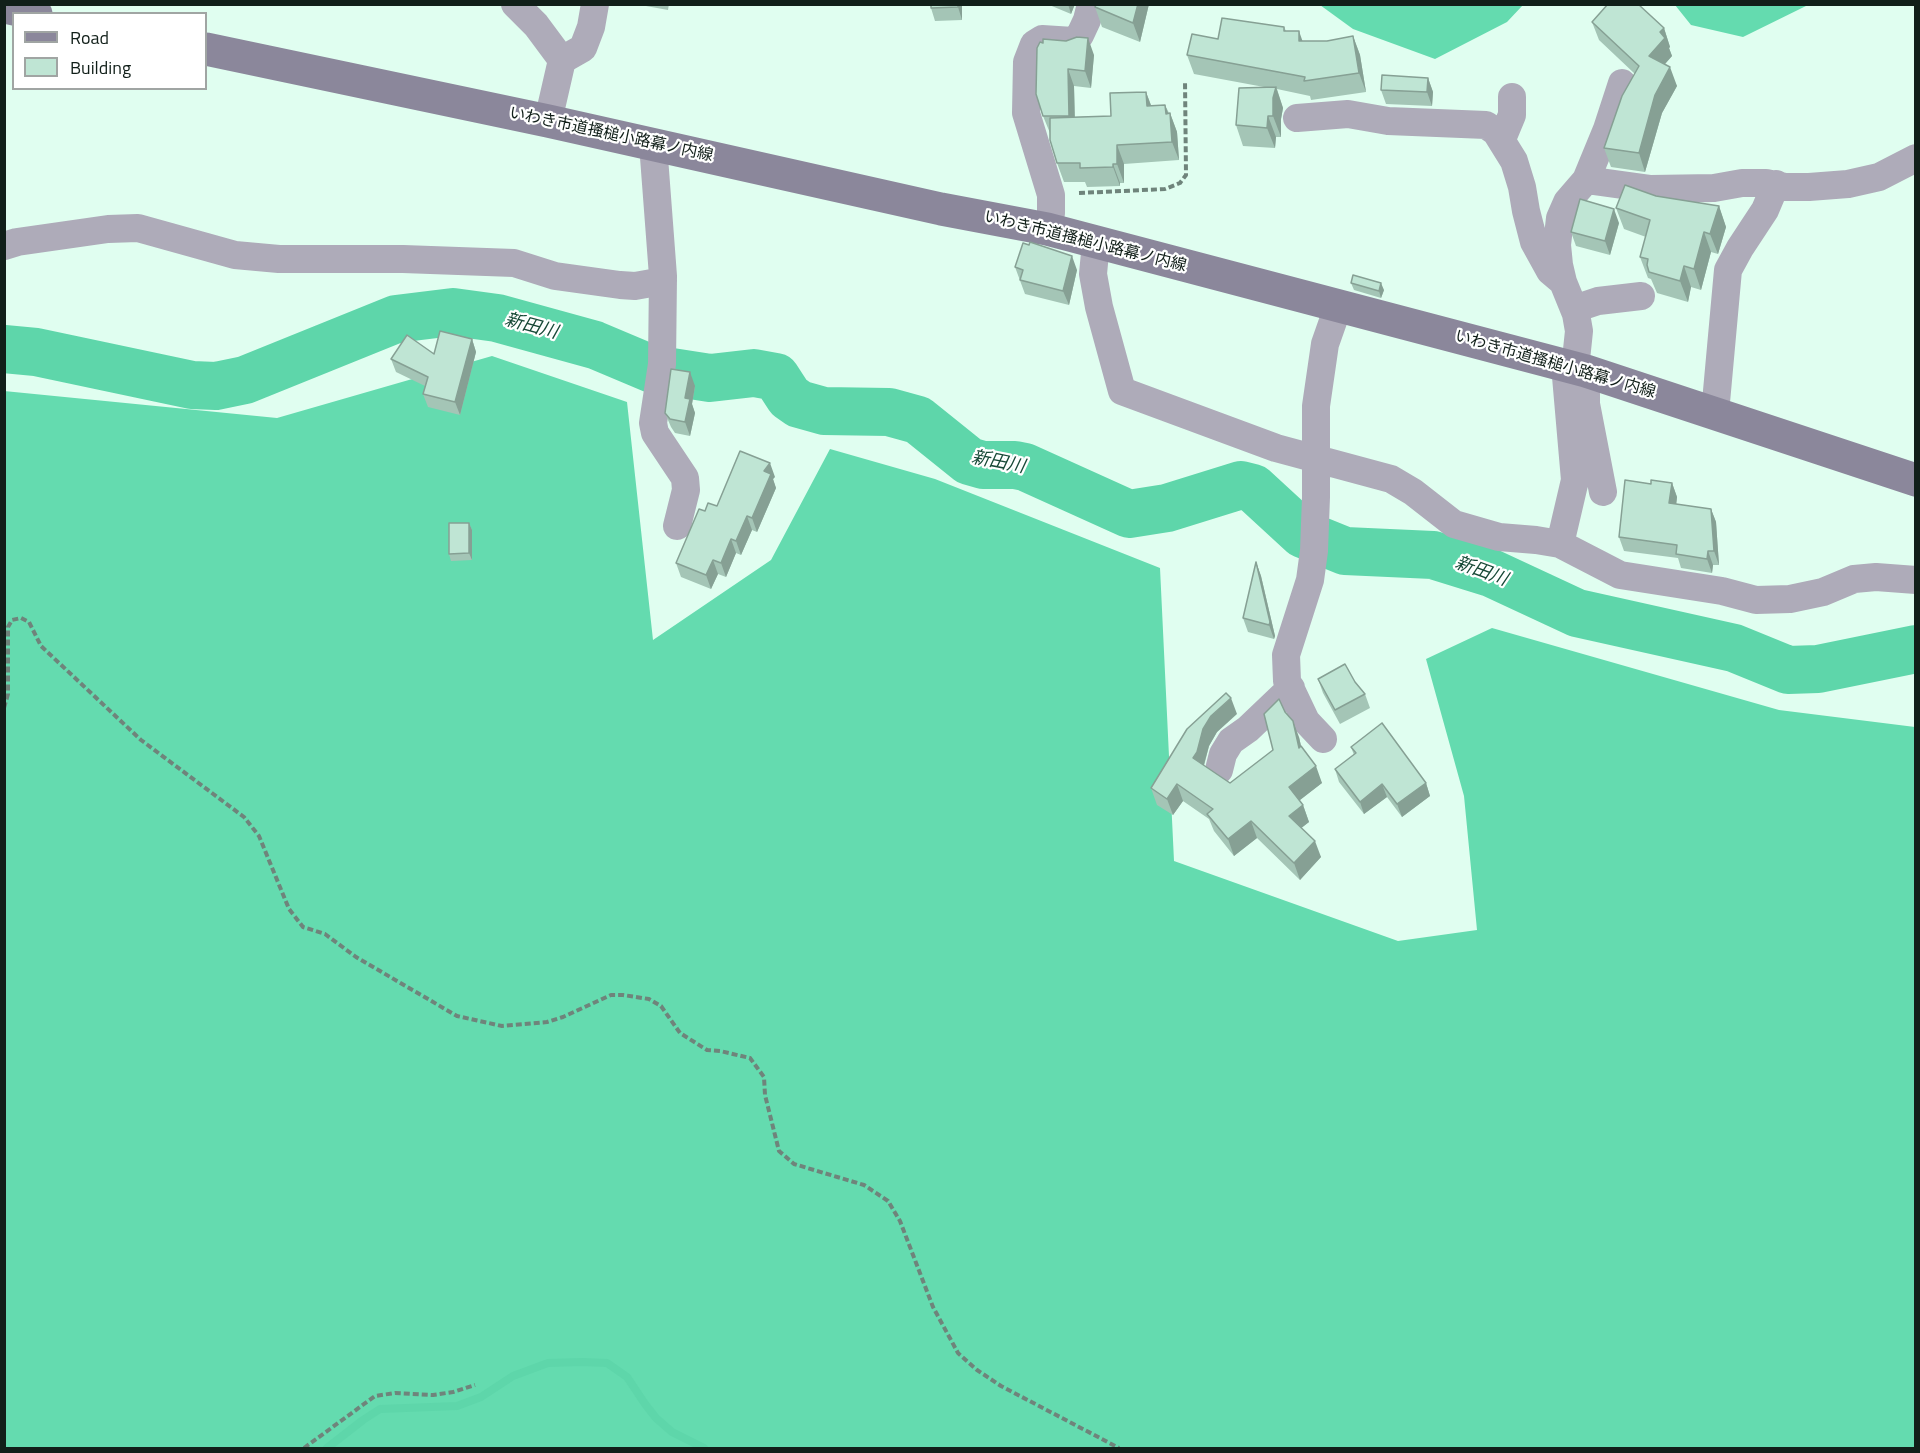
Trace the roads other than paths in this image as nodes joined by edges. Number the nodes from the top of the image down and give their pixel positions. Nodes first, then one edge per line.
1 (515, 4) edge
2 (595, 4) edge
3 (1091, 4) edge
4 (4, 7) edge
5 (27, 12) edge
6 (207, 49) edge
7 (562, 60) junction
8 (1622, 83) dead end
9 (1512, 97) dead end
10 (1297, 118) dead end
11 (548, 121) junction
12 (1502, 140) junction
13 (653, 144) junction
14 (1916, 158) edge
15 (1586, 180) junction
16 (1776, 184) junction
17 (1047, 229) junction
18 (1096, 242) junction
19 (4, 246) edge
20 (663, 281) junction
21 (1563, 282) junction
22 (1641, 296) dead end
23 (1338, 307) junction
24 (1574, 309) junction
25 (1575, 368) junction
26 (1715, 413) junction
27 (1316, 459) junction
28 (1916, 480) edge
29 (1603, 492) dead end
30 (677, 526) dead end
31 (1560, 544) junction
32 (1916, 580) edge
33 (1291, 688) junction
34 (1323, 739) dead end
35 (1220, 770) dead end

1 - 7 street
2 - 7 street
3 - 17 street
4 - 5 street
6 - 11 street, いわき市道搔槌小路幕ノ内線
7 - 11 street
8 - 15 street
9 - 12 street
10 - 12 street
11 - 13 street, いわき市道搔槌小路幕ノ内線
12 - 21 street
13 - 17 street, いわき市道搔槌小路幕ノ内線
13 - 20 street
14 - 16 street
15 - 16 street
15 - 21 street
16 - 26 street
17 - 18 street, いわき市道搔槌小路幕ノ内線
18 - 23 street, いわき市道搔槌小路幕ノ内線
18 - 27 street
19 - 20 street
20 - 30 street
21 - 24 street
22 - 24 street
23 - 25 street, いわき市道搔槌小路幕ノ内線
23 - 27 street
24 - 25 street
25 - 26 street, いわき市道搔槌小路幕ノ内線
25 - 29 street
25 - 31 street
26 - 28 street, いわき市道搔槌小路幕ノ内線
27 - 31 street
27 - 33 street
31 - 32 street
33 - 34 street
33 - 35 street

